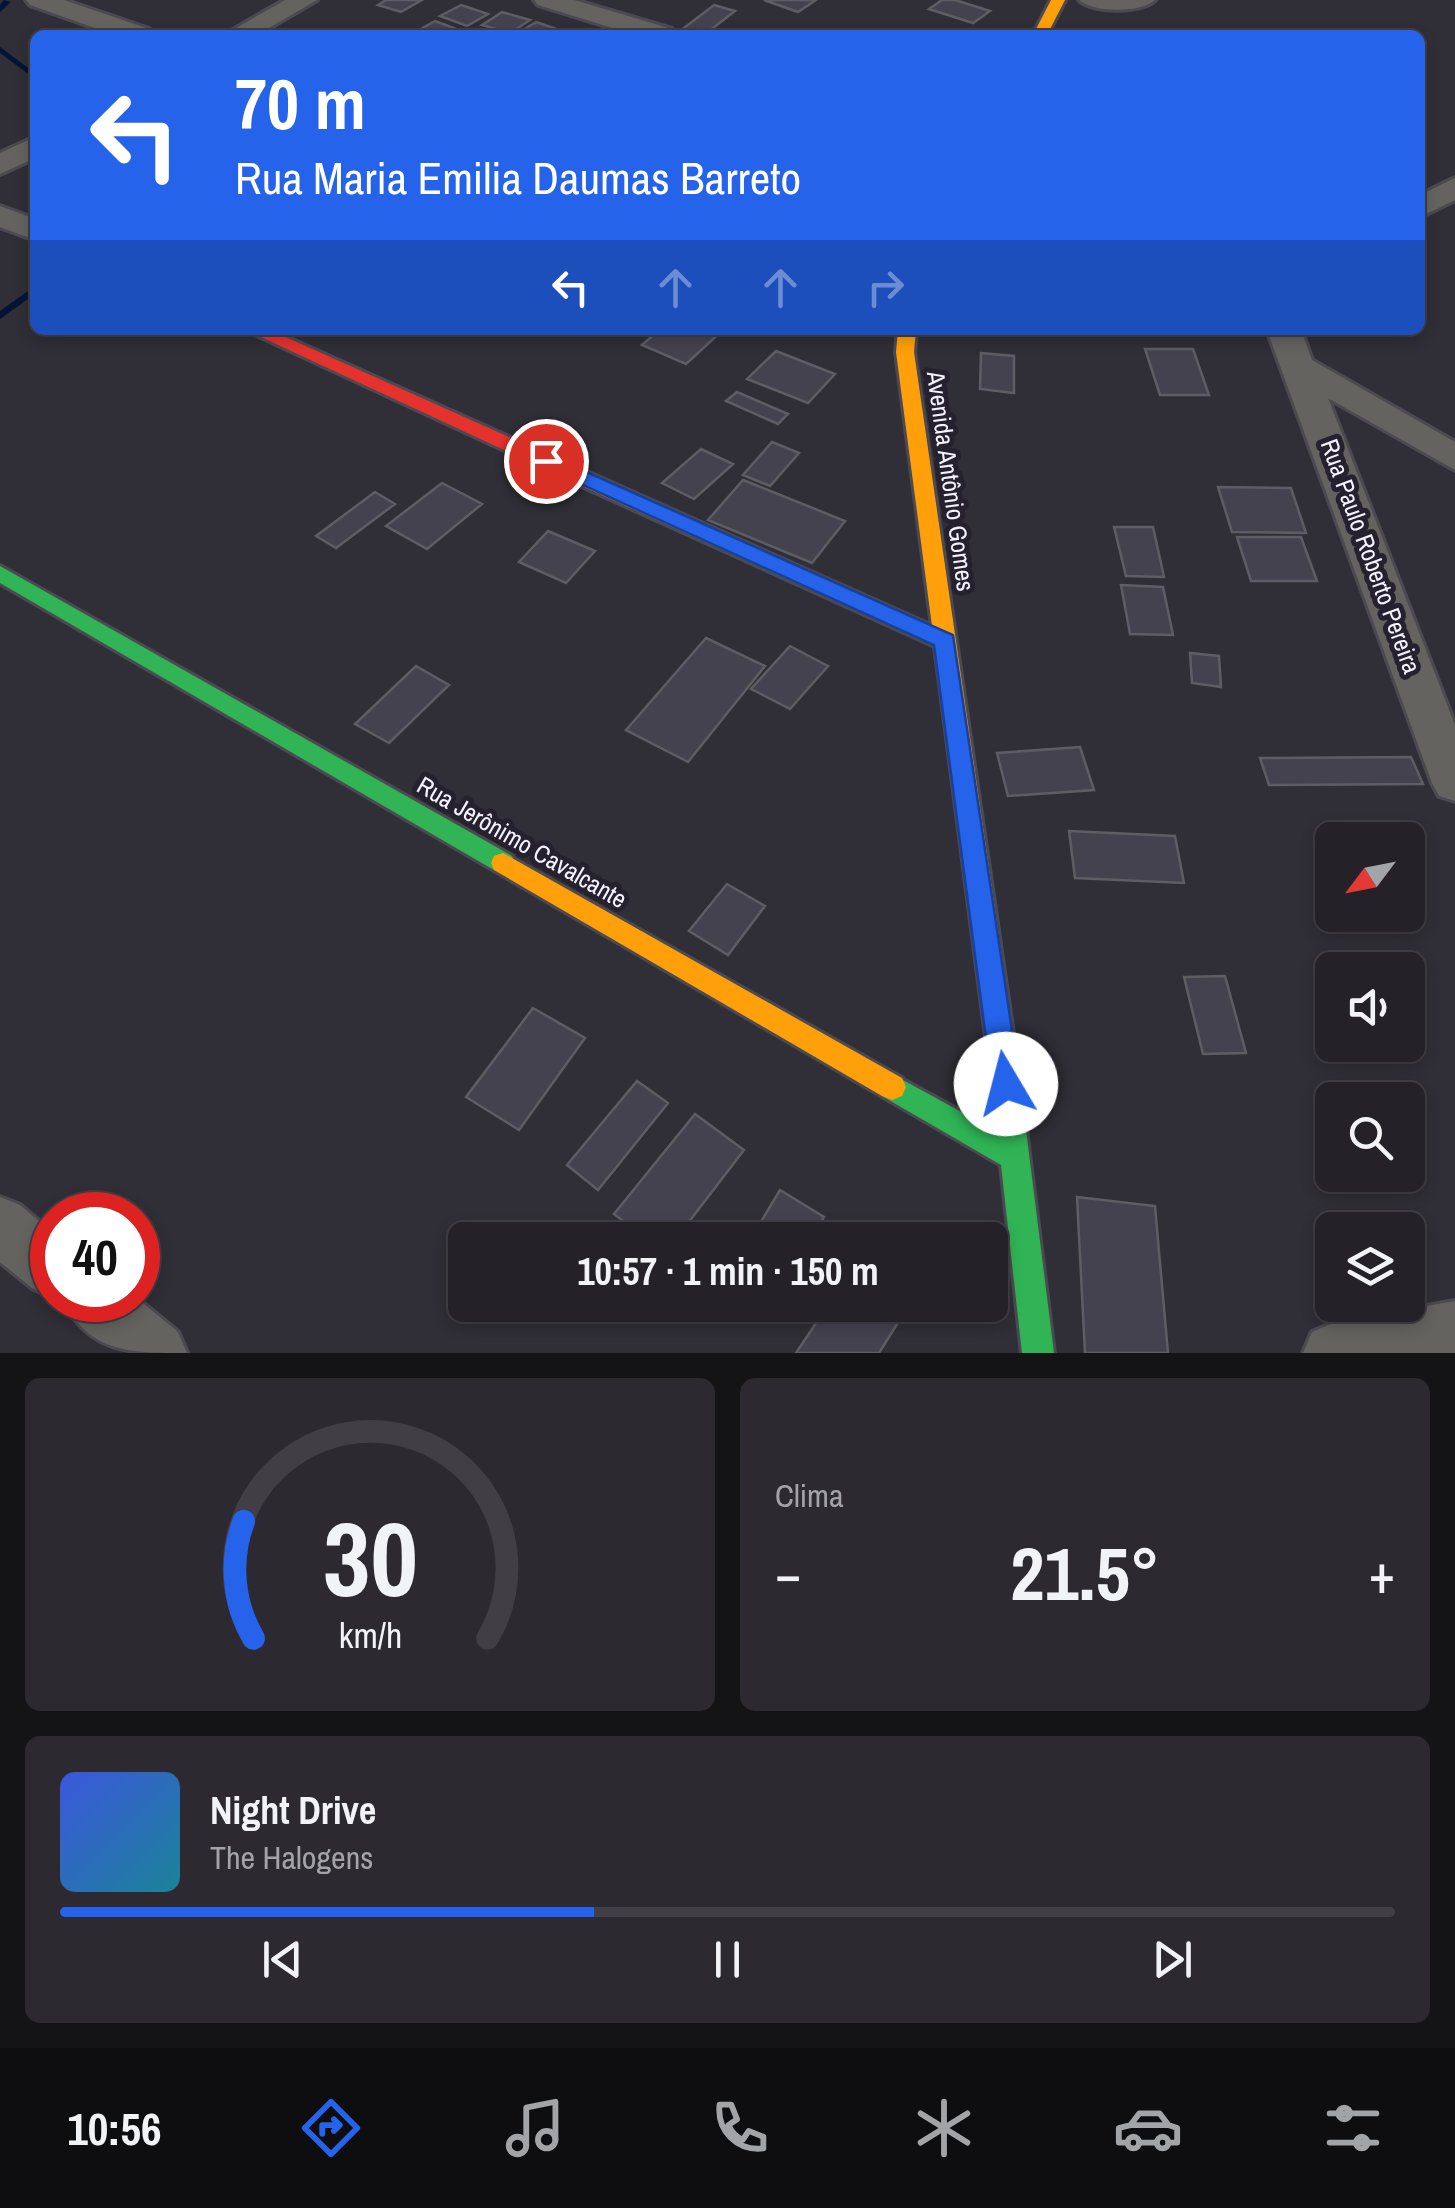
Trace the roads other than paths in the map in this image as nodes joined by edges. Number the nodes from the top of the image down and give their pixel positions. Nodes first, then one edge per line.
1 (39, 0) edge
2 (304, 0) edge
3 (547, 0) edge
4 (1058, 0) edge
5 (1092, 0) edge
6 (1144, 6) edge
7 (126, 30) edge
8 (247, 30) edge
9 (646, 30) edge
10 (1043, 30) edge
11 (30, 149) edge
12 (0, 166) edge
13 (1455, 187) edge
14 (1425, 205) edge
15 (0, 215) edge
16 (30, 229) edge
17 (267, 335) edge
18 (907, 335) edge
19 (1286, 335) edge
20 (1300, 367) junction
21 (1455, 458) edge
22 (0, 573) edge
23 (945, 641) junction
24 (1455, 783) edge
25 (1016, 1158) junction
26 (0, 1226) edge
27 (30, 1250) edge
28 (119, 1322) edge
29 (1455, 1331) edge
30 (157, 1353) edge
31 (1038, 1353) edge
32 (1333, 1353) edge

1 - 7 street
2 - 8 street
3 - 9 street
4 - 10 street
5 - 6 street
11 - 12 street
13 - 14 street
15 - 16 street
17 - 23 street
18 - 23 street, Avenida Antônio Gomes
19 - 20 street, Rua Paulo Roberto Pereira
20 - 21 street
20 - 24 street, Rua Paulo Roberto Pereira
22 - 25 street, Rua Jerônimo Cavalcante
23 - 25 street, Avenida Antônio Gomes
25 - 31 street, Avenida Antônio Gomes
26 - 27 street
28 - 30 street
29 - 32 street

